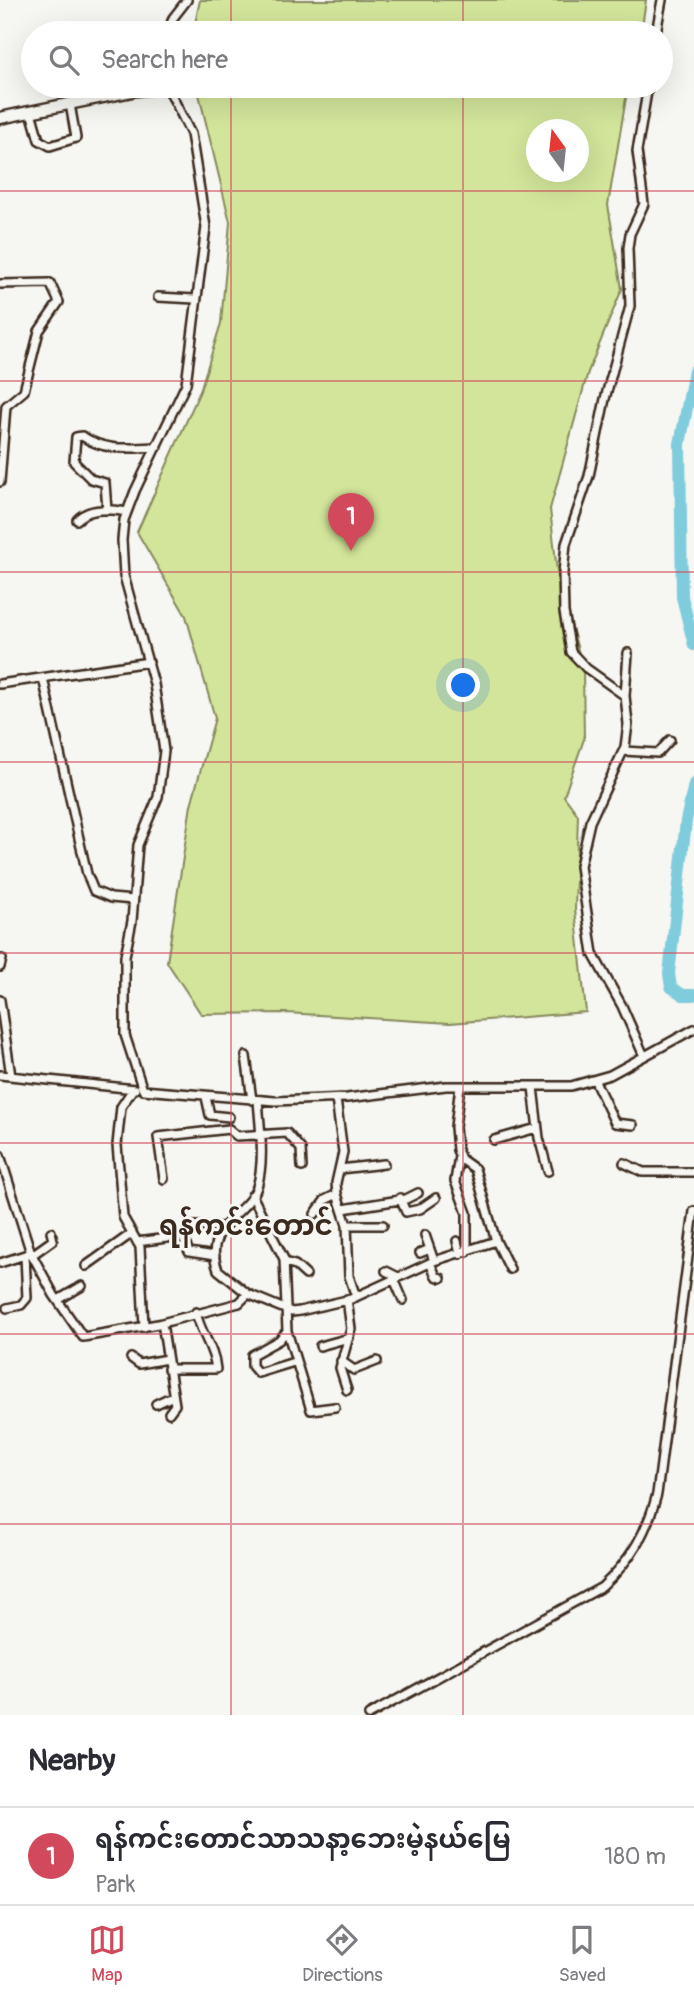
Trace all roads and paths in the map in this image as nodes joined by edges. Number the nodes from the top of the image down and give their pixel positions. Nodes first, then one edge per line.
1 (187, 0) edge
2 (662, 0) edge
3 (172, 21) edge
4 (658, 21) edge
5 (97, 98) edge
6 (173, 98) edge
7 (646, 98) edge
8 (70, 104) junction
9 (31, 112) junction
10 (0, 118) edge
11 (0, 284) edge
12 (158, 297) dead end
13 (195, 299) junction
14 (157, 447) junction
15 (0, 482) edge
16 (107, 510) junction
17 (127, 512) junction
18 (76, 520) dead end
19 (628, 653) dead end
20 (149, 662) junction
21 (43, 678) junction
22 (0, 684) edge
23 (625, 696) junction
24 (670, 740) dead end
25 (624, 751) junction
26 (133, 900) junction
27 (0, 1000) edge
28 (694, 1029) edge
29 (246, 1056) dead end
30 (644, 1056) junction
31 (0, 1075) edge
32 (11, 1076) junction
33 (595, 1081) junction
34 (460, 1086) junction
35 (533, 1087) junction
36 (133, 1089) junction
37 (143, 1090) junction
38 (206, 1097) junction
39 (337, 1098) junction
40 (255, 1100) junction
41 (229, 1116) dead end
42 (633, 1125) dead end
43 (537, 1128) junction
44 (261, 1133) junction
45 (494, 1140) dead end
46 (459, 1156) junction
47 (1, 1161) edge
48 (624, 1163) dead end
49 (384, 1164) dead end
50 (302, 1167) dead end
51 (340, 1169) junction
52 (548, 1171) dead end
53 (694, 1171) edge
54 (164, 1179) dead end
55 (418, 1193) dead end
56 (337, 1194) junction
57 (252, 1195) junction
58 (400, 1198) junction
59 (436, 1198) dead end
60 (343, 1209) junction
61 (694, 1211) edge
62 (315, 1214) dead end
63 (347, 1225) junction
64 (193, 1226) dead end
65 (383, 1226) dead end
66 (225, 1227) junction
67 (51, 1232) dead end
68 (131, 1234) junction
69 (425, 1235) dead end
70 (457, 1241) dead end
71 (496, 1241) junction
72 (137, 1242) junction
73 (430, 1249) junction
74 (420, 1253) dead end
75 (463, 1253) junction
76 (29, 1255) junction
77 (215, 1256) junction
78 (285, 1262) junction
79 (433, 1262) junction
80 (0, 1263) edge
81 (86, 1266) dead end
82 (510, 1269) dead end
83 (386, 1271) dead end
84 (306, 1275) dead end
85 (396, 1278) junction
86 (441, 1278) dead end
87 (82, 1286) dead end
88 (248, 1294) junction
89 (356, 1297) junction
90 (347, 1299) junction
91 (58, 1300) junction
92 (403, 1300) dead end
93 (7, 1308) dead end
94 (286, 1310) junction
95 (196, 1312) junction
96 (162, 1323) junction
97 (144, 1327) junction
98 (287, 1331) junction
99 (349, 1338) junction
100 (320, 1346) dead end
101 (131, 1357) dead end
102 (167, 1359) junction
103 (341, 1361) junction
104 (377, 1361) dead end
105 (295, 1362) junction
106 (168, 1369) junction
107 (347, 1390) dead end
108 (173, 1396) junction
109 (156, 1404) dead end
110 (335, 1407) dead end
111 (169, 1413) dead end
112 (369, 1715) edge

1 - 3 street
2 - 4 street
5 - 8 street
6 - 13 street
7 - 23 street
8 - 9 street
8 - 9 street
9 - 10 street
11 - 15 street
12 - 13 street
13 - 14 street
14 - 16 street
14 - 17 street
16 - 17 street
16 - 18 street
17 - 20 street
19 - 23 street
20 - 21 street
20 - 26 street
21 - 22 street
21 - 26 street
23 - 25 street
24 - 25 street
25 - 30 street
26 - 37 street
27 - 32 street
28 - 30 street
29 - 40 street
30 - 33 street
31 - 32 street
32 - 36 street
33 - 35 street
33 - 42 street
34 - 35 street
34 - 39 street
34 - 46 street
35 - 43 street
36 - 37 street
36 - 68 street
37 - 38 street
38 - 40 street
38 - 41 street
39 - 40 street
39 - 51 street
40 - 44 street
43 - 45 street
43 - 52 street
44 - 50 street
44 - 54 street
44 - 57 street
46 - 71 street
46 - 75 street
47 - 76 street
48 - 53 street
49 - 51 street
51 - 56 street
55 - 58 street
56 - 60 street
56 - 62 street
57 - 66 street
57 - 78 street
58 - 59 street
58 - 60 street
60 - 63 street
61 - 112 street
63 - 65 street
63 - 89 street
64 - 66 street
66 - 77 street
67 - 76 street
68 - 72 street
68 - 81 street
69 - 73 street
70 - 75 street
71 - 75 street
71 - 82 street
72 - 77 street
72 - 97 street
73 - 74 street
73 - 79 street
75 - 79 street
76 - 80 street
76 - 91 street
76 - 93 street
77 - 88 street
78 - 84 street
78 - 94 street
79 - 85 street
79 - 86 street
83 - 85 street
85 - 89 street
85 - 92 street
87 - 91 street
88 - 94 street
88 - 95 street
89 - 90 street
90 - 94 street
90 - 99 street
91 - 97 street
94 - 98 street
95 - 96 street
95 - 106 street
96 - 97 street
96 - 102 street
98 - 105 street
98 - 105 street
99 - 100 street
99 - 103 street
101 - 102 street
102 - 106 street
103 - 104 street
103 - 107 street
105 - 110 street
106 - 108 street
108 - 109 street
108 - 111 street

